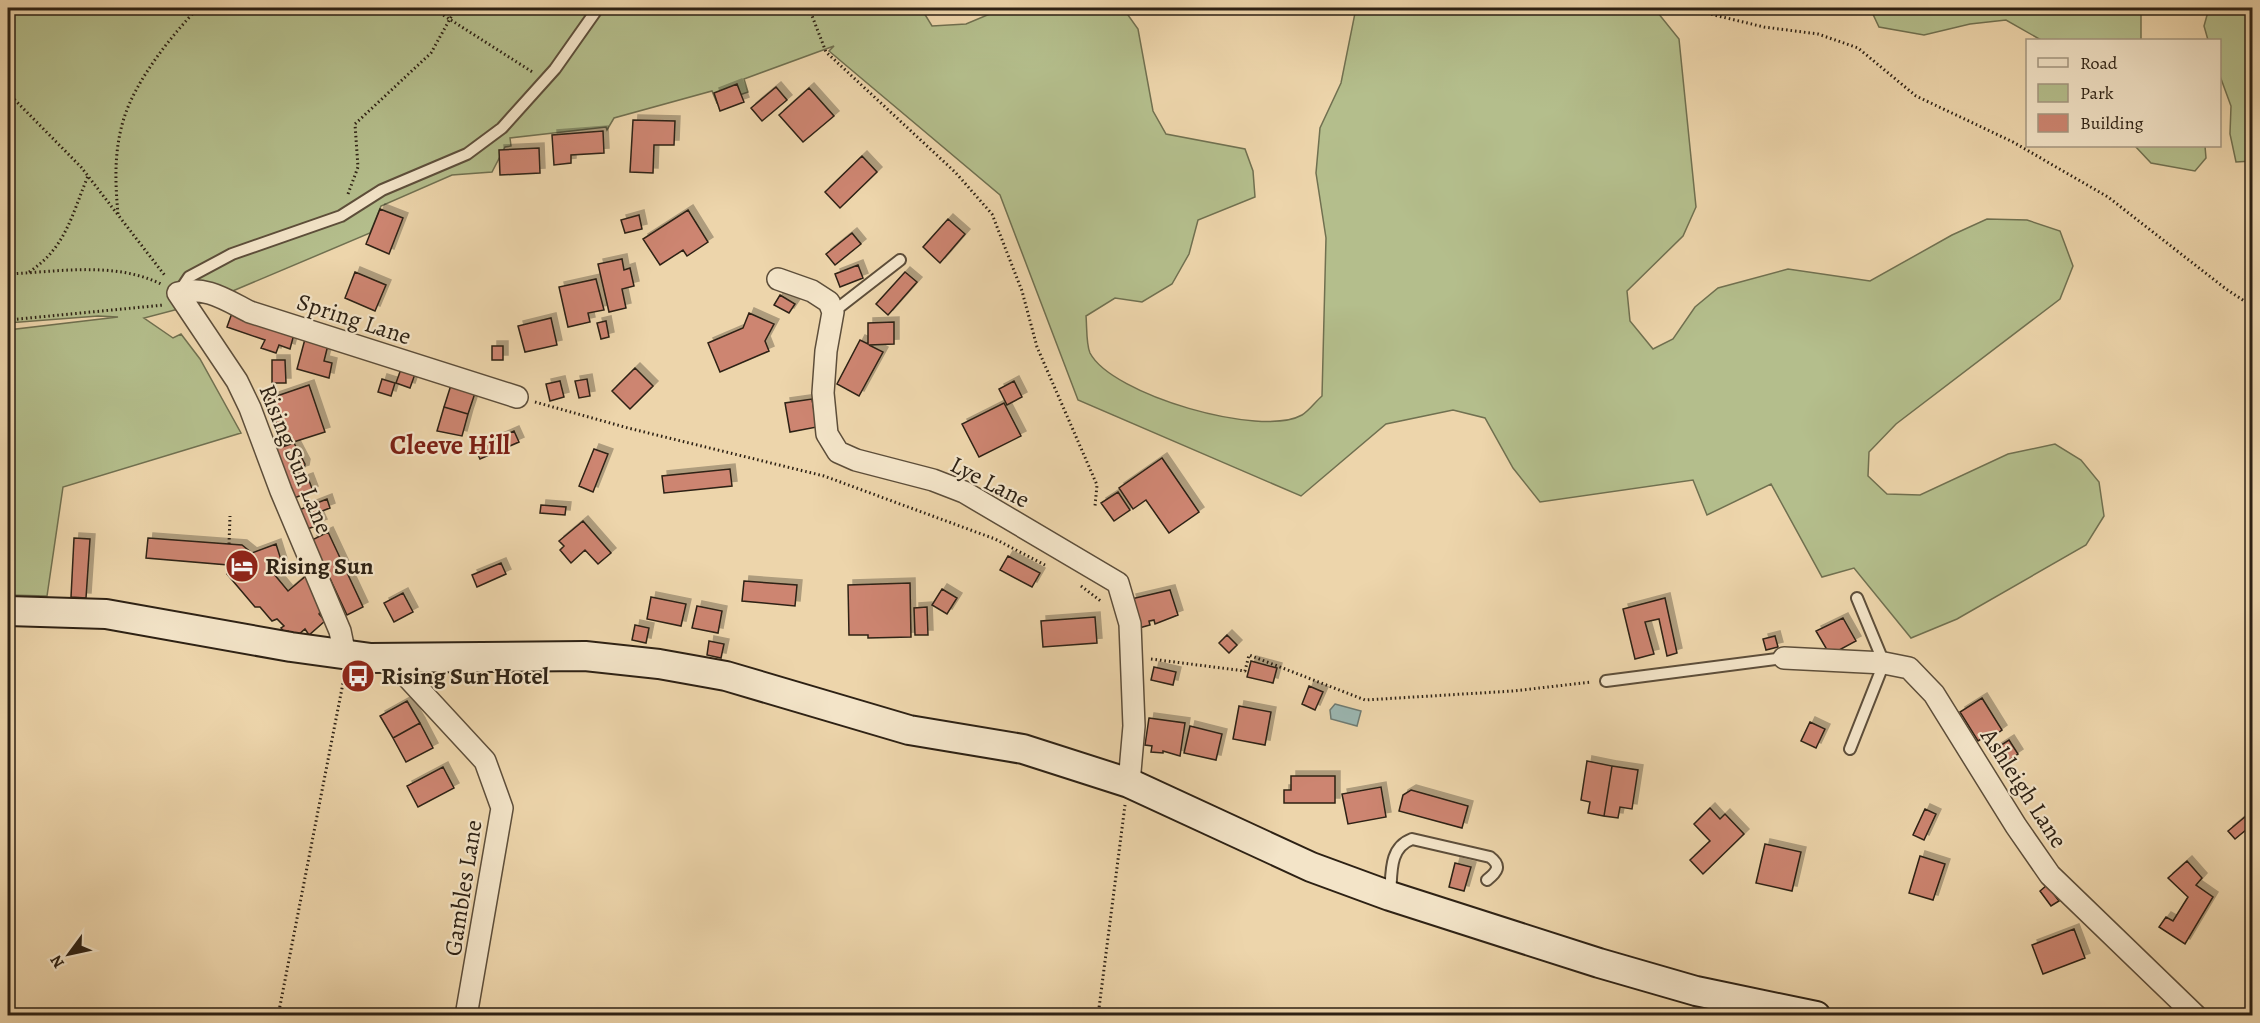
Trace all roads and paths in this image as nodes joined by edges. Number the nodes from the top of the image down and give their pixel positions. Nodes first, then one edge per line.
1 (198, 8) edge
2 (432, 8) edge
3 (456, 8) edge
4 (598, 8) edge
5 (809, 8) edge
6 (1685, 8) edge
7 (450, 19) junction
8 (545, 80) junction
9 (8, 93) edge
10 (88, 176) junction
11 (118, 216) junction
12 (341, 216) junction
13 (900, 260) dead end
14 (28, 273) junction
15 (8, 274) edge
16 (778, 279) dead end
17 (181, 298) junction
18 (2253, 306) edge
19 (833, 312) junction
20 (8, 320) edge
21 (517, 397) joint
22 (1095, 506) dead end
23 (230, 516) dead end
24 (229, 544) dead end
25 (1051, 568) dead end
26 (1078, 584) dead end
27 (1857, 598) dead end
28 (8, 611) edge
29 (1130, 624) junction
30 (345, 655) junction
31 (1131, 657) junction
32 (1784, 658) joint
33 (400, 660) junction
34 (1884, 663) junction
35 (1606, 681) joint
36 (1850, 749) dead end
37 (1129, 783) junction
38 (1123, 814) dead end
39 (1486, 880) dead end
40 (1390, 896) junction
41 (278, 1016) edge
42 (466, 1016) edge
43 (1098, 1016) edge
44 (1816, 1016) edge
45 (2196, 1016) edge

1 - 11 path
2 - 7 path
3 - 7 path
4 - 8 lane
5 - 22 path
6 - 18 path
7 - 8 path
7 - 12 path
8 - 12 lane
9 - 10 path
10 - 11 path
10 - 14 path
11 - 17 path
12 - 17 lane
13 - 19 lane
14 - 15 path
14 - 17 path
16 - 19 street
17 - 20 path
17 - 21 street, Spring Lane
17 - 30 street, Rising Sun Lane
19 - 29 street, Lye Lane
21 - 25 path
23 - 24 path
26 - 29 path
27 - 34 lane
28 - 30 main road
29 - 31 street, Lye Lane
30 - 33 main road
30 - 41 path
31 - 35 path
31 - 37 street, Lye Lane
32 - 34 street, Ashleigh Lane
32 - 35 lane
33 - 37 main road
33 - 42 street, Gambles Lane
34 - 36 lane
34 - 45 street, Ashleigh Lane
37 - 40 main road
38 - 43 path
39 - 40 lane
40 - 44 main road

